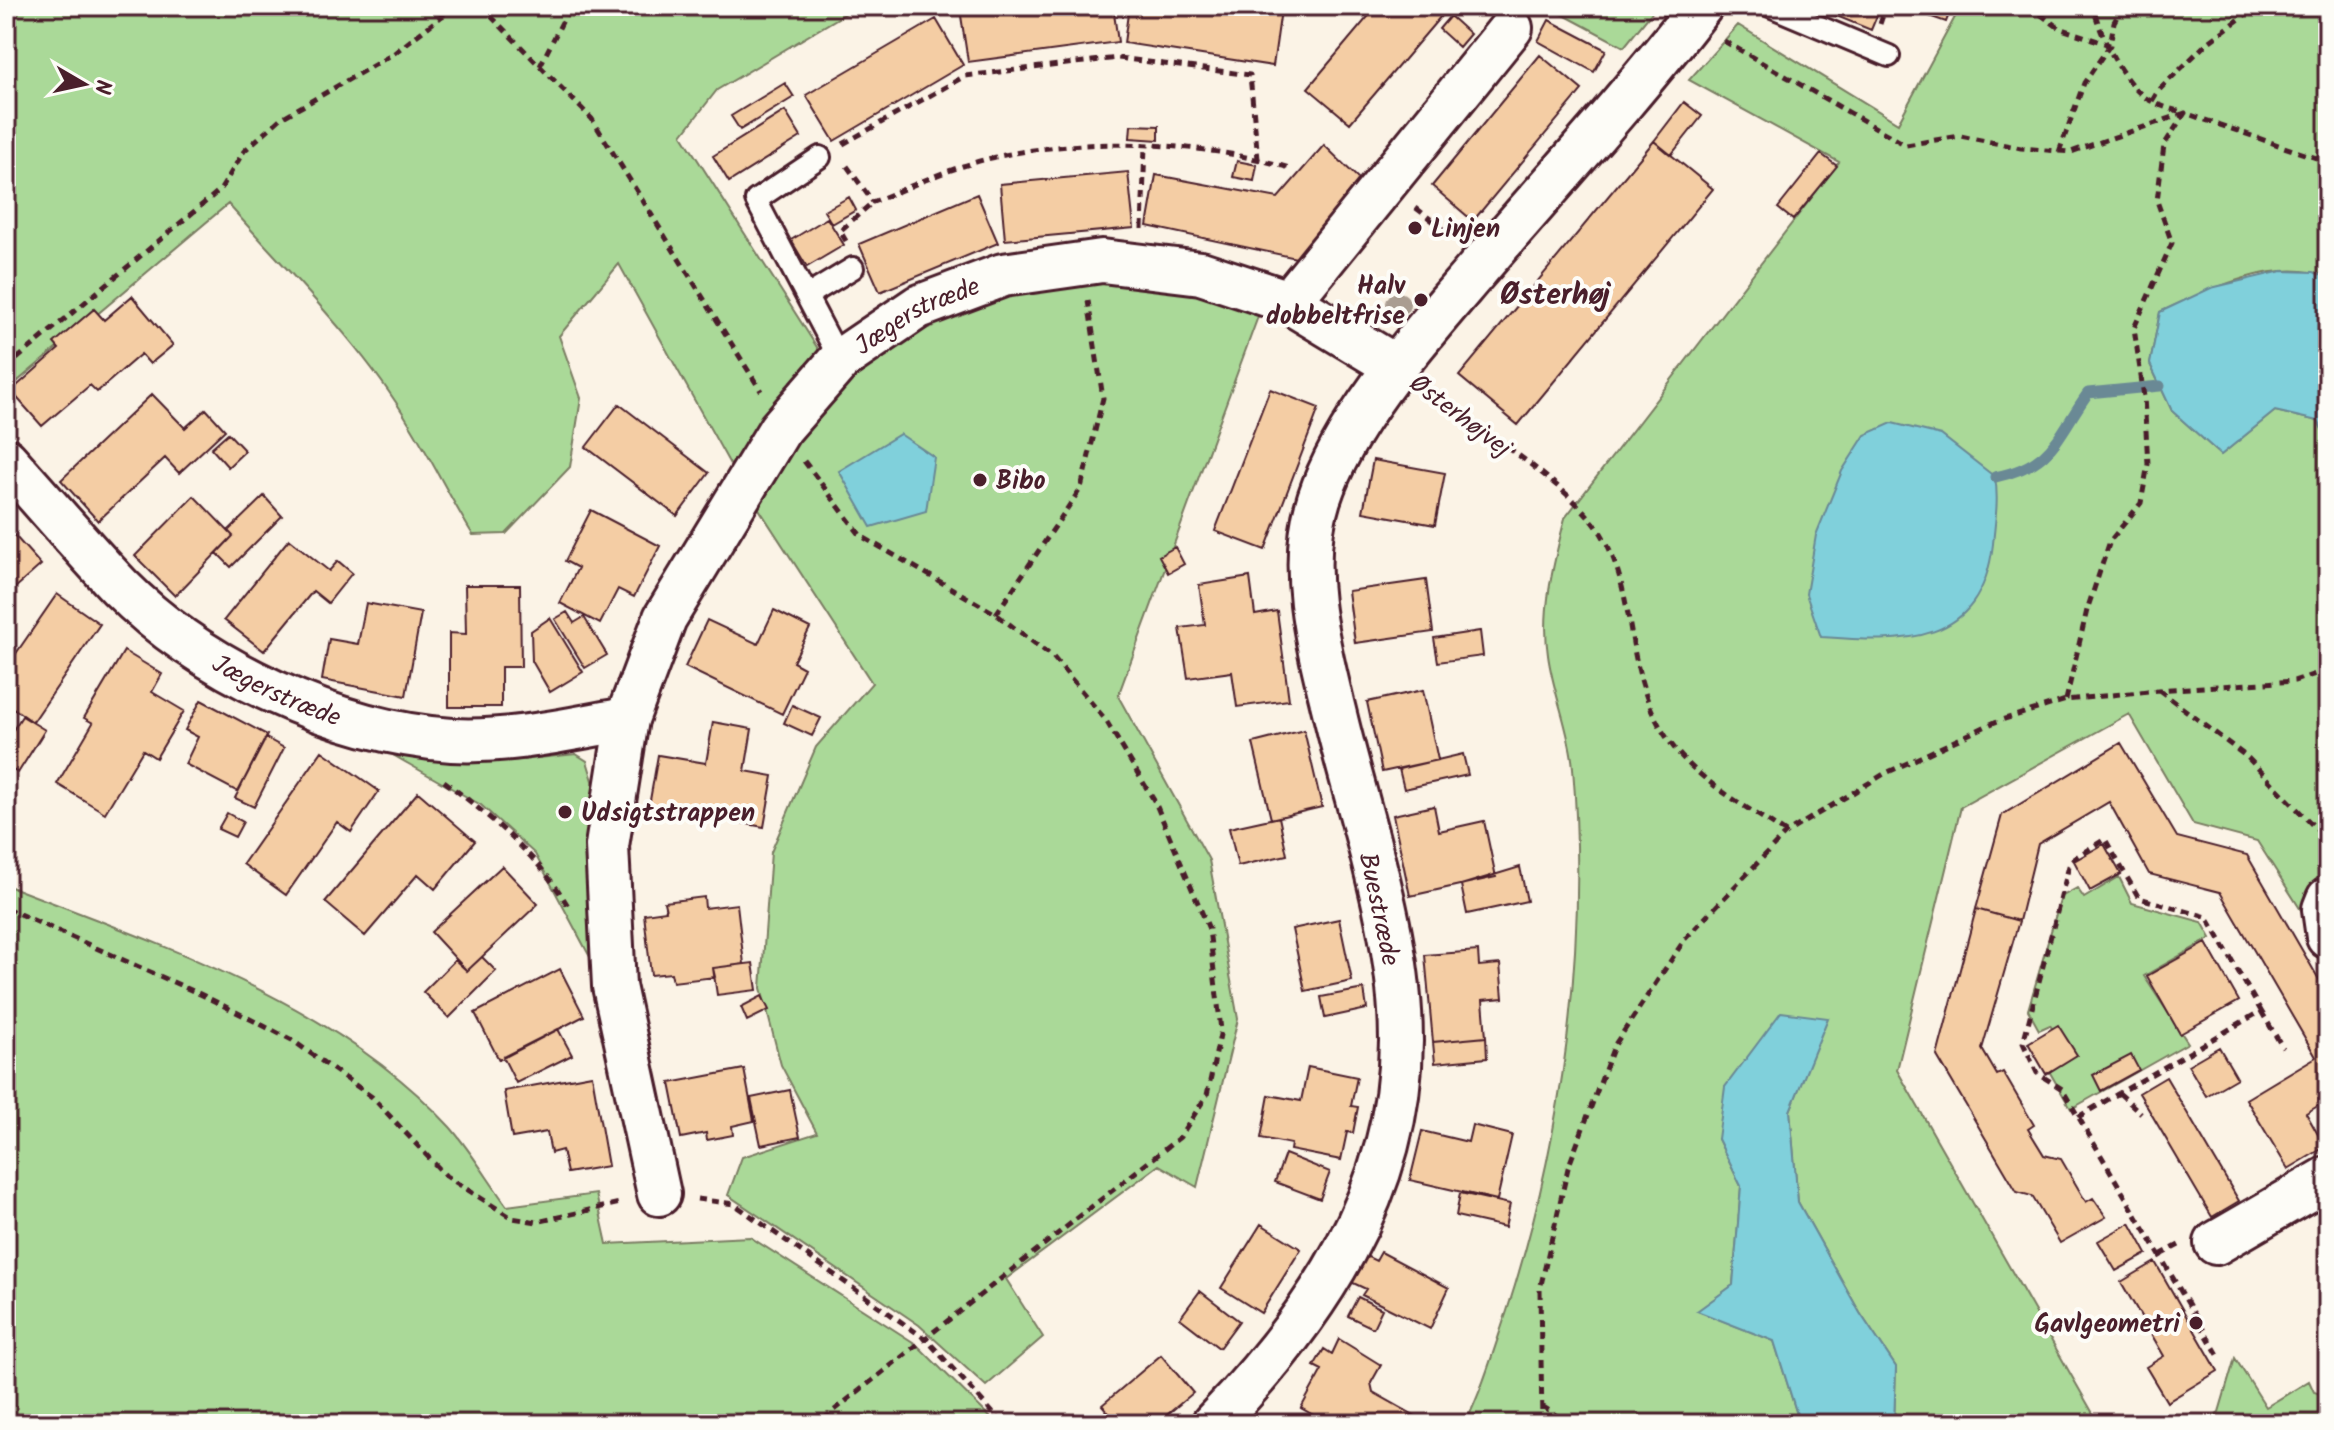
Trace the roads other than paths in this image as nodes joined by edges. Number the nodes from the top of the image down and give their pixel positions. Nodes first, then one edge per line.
1 (1770, 6) edge
2 (1694, 14) edge
3 (1511, 28) dead end
4 (1889, 56) dead end
5 (827, 153) road end
6 (853, 268) dead end
7 (807, 296) junction
8 (1289, 302) junction
9 (840, 360) junction
10 (1395, 366) junction
11 (6, 460) edge
12 (627, 719) junction
13 (2328, 899) edge
14 (2328, 937) edge
15 (2328, 1178) edge
16 (659, 1194) road end
17 (2216, 1243) dead end
18 (1213, 1424) edge

1 - 4 lane
2 - 10 street, Østerhøjvej
3 - 8 street
5 - 7 lane
6 - 7 lane
7 - 9 lane
8 - 9 street, Jægerstræde
8 - 10 street, Jægerstræde
9 - 12 street, Jægerstræde
10 - 18 street, Buestræde
11 - 12 street, Jægerstræde
12 - 16 street, Jægerstræde
13 - 14 street
15 - 17 street

